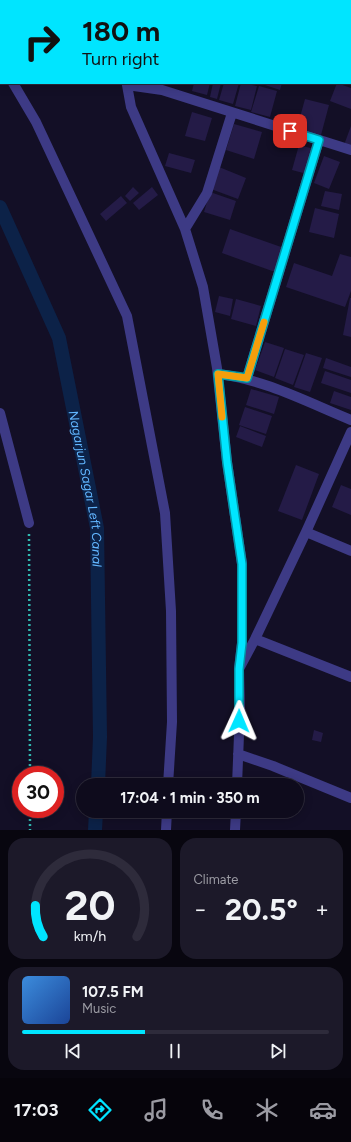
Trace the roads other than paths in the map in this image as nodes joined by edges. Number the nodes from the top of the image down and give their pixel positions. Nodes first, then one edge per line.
1 (14, 84) edge
2 (127, 84) edge
3 (232, 113) junction
4 (319, 140) junction
5 (351, 150) edge
6 (185, 229) junction
7 (218, 374) junction
8 (247, 378) junction
9 (0, 413) edge
10 (351, 420) edge
11 (351, 432) edge
12 (29, 523) road end
13 (306, 532) junction
14 (351, 551) edge
15 (255, 639) junction
16 (239, 669) junction
17 (351, 677) edge
18 (238, 754) junction
19 (168, 778) edge
20 (237, 778) edge
21 (351, 798) edge
22 (167, 818) edge
23 (236, 818) edge
24 (166, 830) edge
25 (235, 830) edge

1 - 19 street
2 - 3 street
2 - 6 street
3 - 4 street
3 - 6 street
4 - 5 street
4 - 8 street
6 - 7 street
7 - 8 street
7 - 16 street
8 - 10 street
9 - 12 street
11 - 13 street
13 - 14 street
13 - 15 street
15 - 16 street
15 - 17 street
16 - 18 street
18 - 20 street
18 - 21 street
22 - 24 street
23 - 25 street

